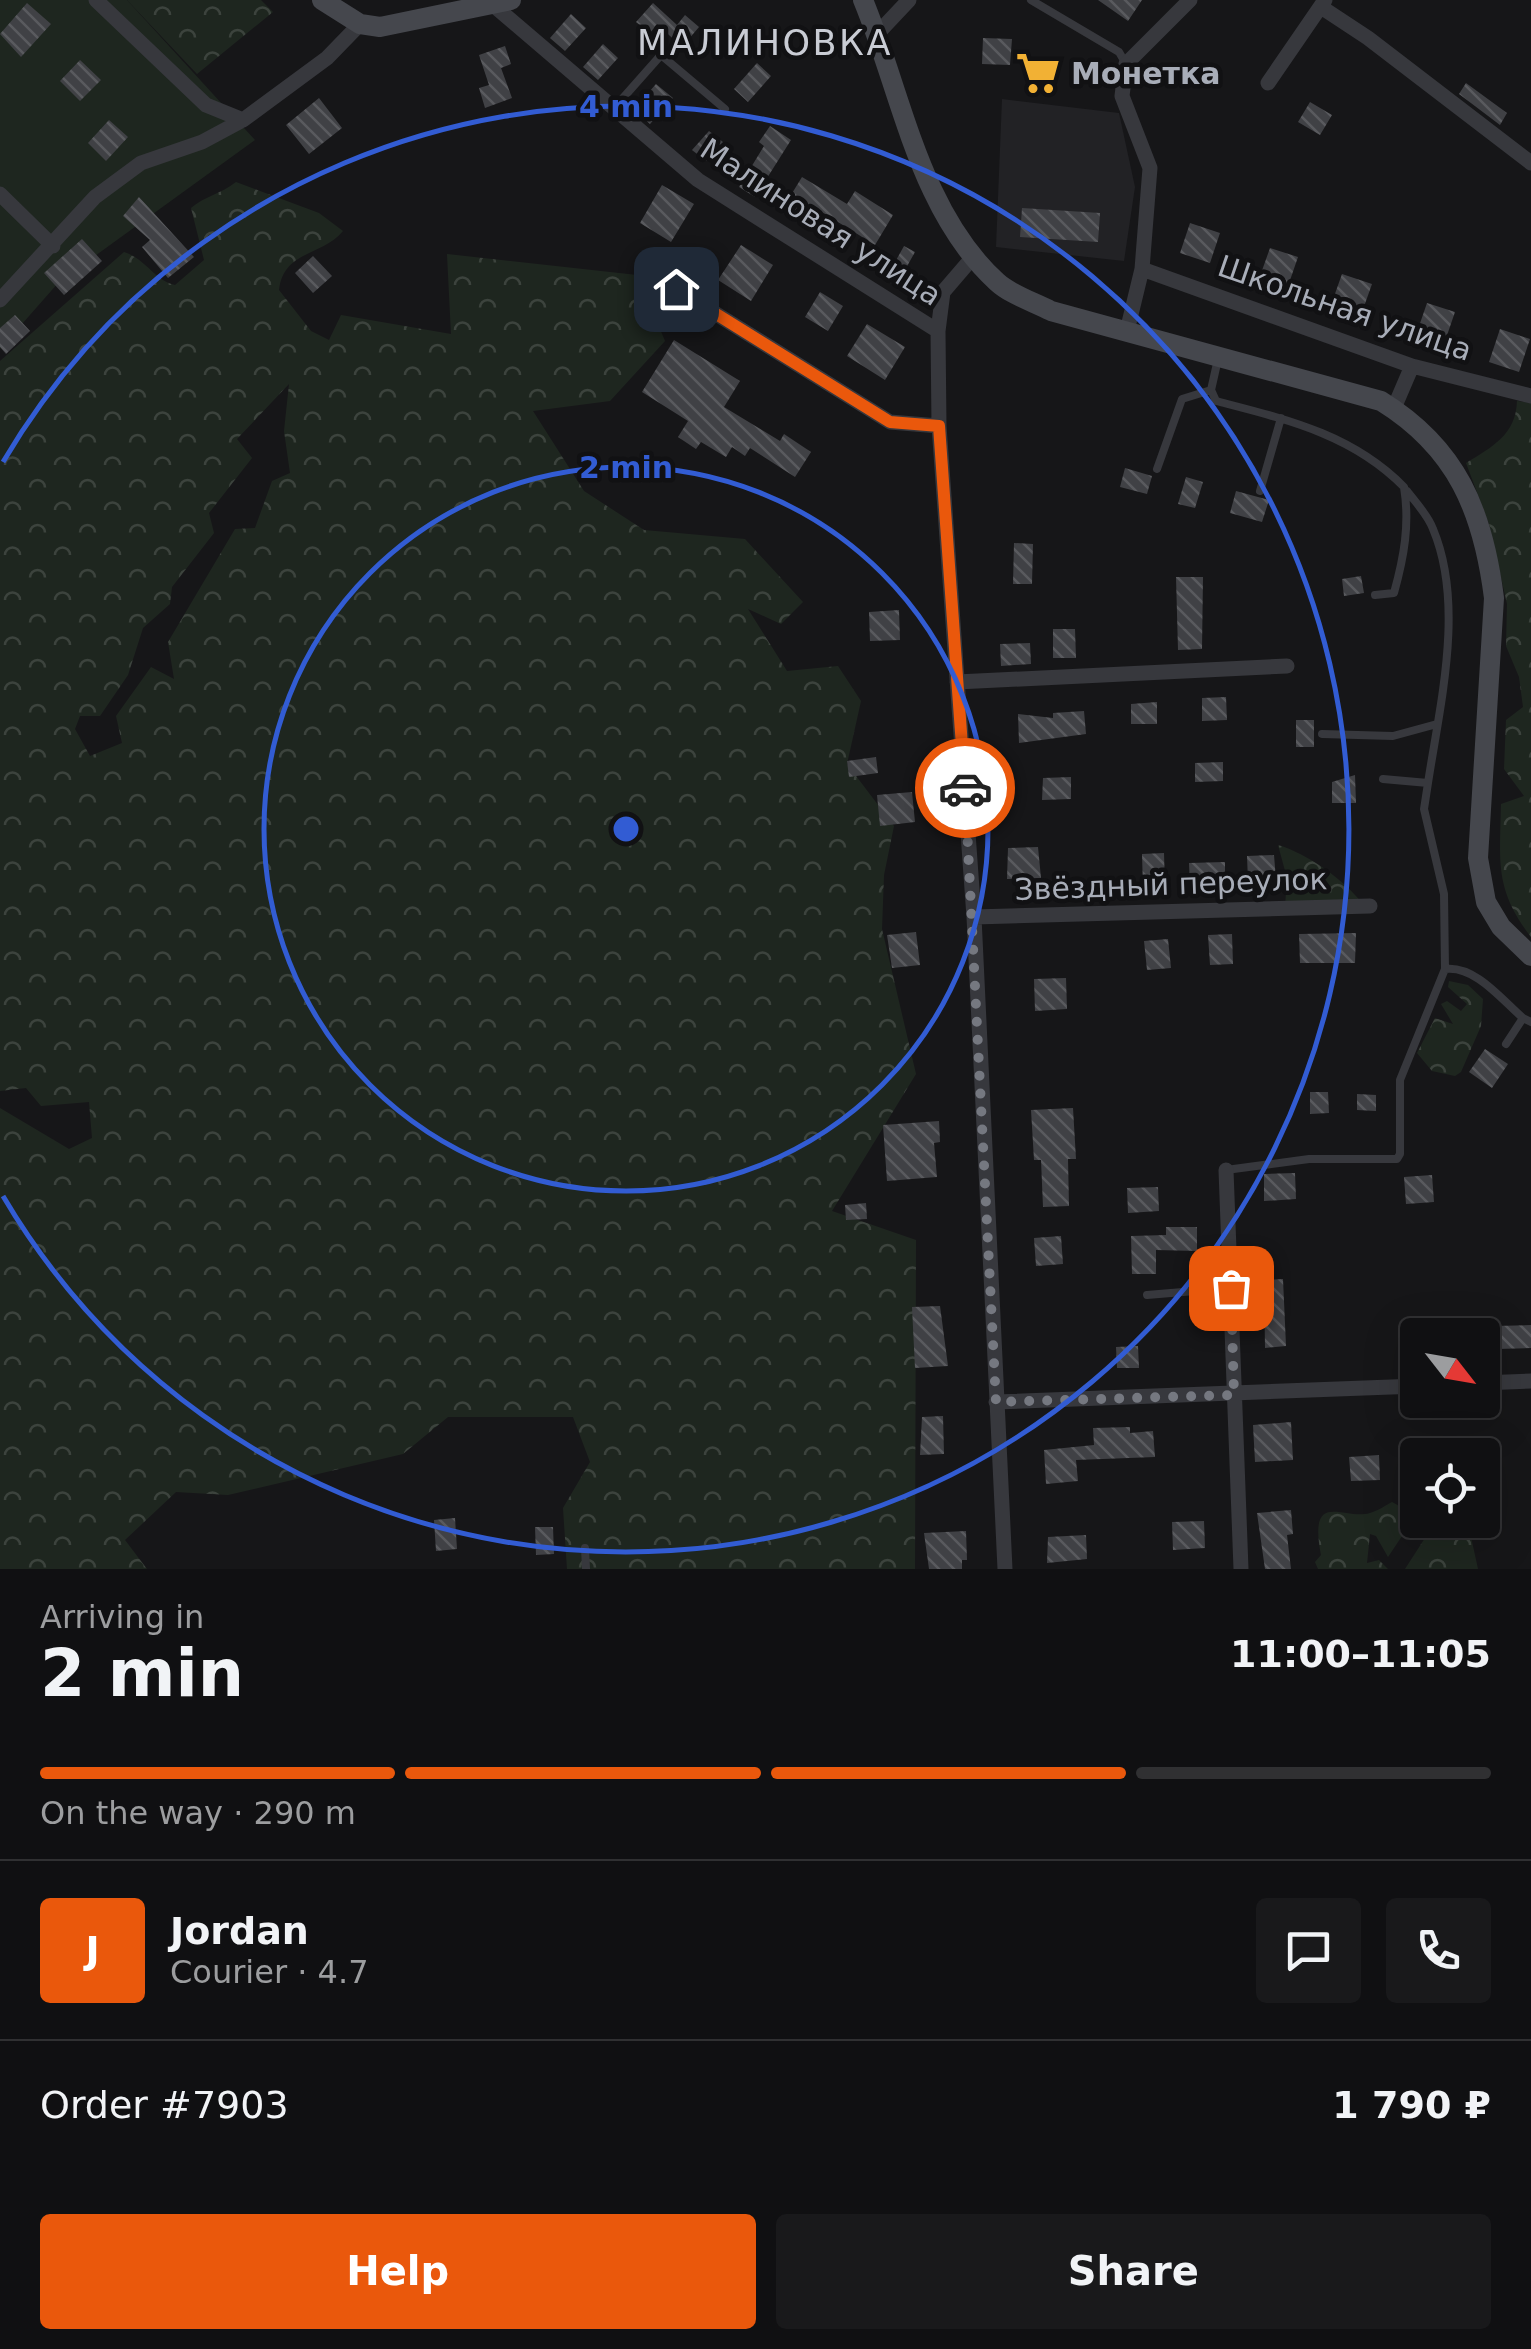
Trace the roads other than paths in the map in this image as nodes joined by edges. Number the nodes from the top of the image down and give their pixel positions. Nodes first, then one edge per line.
1 (96, 0) edge
2 (322, 0) edge
3 (862, 0) edge
4 (909, 0) edge
5 (1031, 0) edge
6 (1190, 0) edge
7 (501, 2) edge
8 (1323, 3) edge
9 (360, 24) junction
10 (877, 34) junction
11 (1126, 64) junction
12 (1268, 83) dead end
13 (725, 109) dead end
14 (612, 110) junction
15 (243, 120) junction
16 (1531, 163) edge
17 (0, 194) edge
18 (53, 246) junction
19 (973, 257) junction
20 (1142, 269) junction
21 (676, 289) dead end
22 (0, 300) edge
23 (938, 331) junction
24 (1128, 331) junction
25 (1219, 355) junction
26 (1412, 366) junction
27 (1211, 390) junction
28 (1531, 396) edge
29 (1394, 408) junction
30 (1281, 418) junction
31 (939, 426) junction
32 (1157, 470) dead end
33 (1404, 487) junction
34 (1260, 491) dead end
35 (1374, 595) dead end
36 (1287, 666) dead end
37 (957, 682) junction
38 (1437, 724) junction
39 (1322, 734) dead end
40 (1384, 779) dead end
41 (1428, 783) junction
42 (1370, 906) dead end
43 (974, 917) junction
44 (1531, 956) edge
45 (1445, 968) junction
46 (1527, 1020) edge
47 (1506, 1044) dead end
48 (1226, 1170) joint
49 (1231, 1288) junction
50 (1148, 1295) dead end
51 (1531, 1381) edge
52 (1500, 1382) edge
53 (1400, 1387) edge
54 (1234, 1395) junction
55 (996, 1402) junction
56 (585, 1548) dead end
57 (586, 1569) edge
58 (1005, 1569) edge
59 (1241, 1569) edge

1 - 15 street
2 - 9 street
3 - 10 street
4 - 10 street
5 - 11 lane
6 - 11 street
7 - 9 street
7 - 14 street, Малиновая улица
8 - 12 street
8 - 16 street
9 - 15 street
10 - 19 street
11 - 20 street
13 - 14 lane
14 - 23 street, Малиновая улица
15 - 18 street
17 - 18 street
18 - 22 street
19 - 23 street
19 - 24 street
20 - 24 street
20 - 26 street, Школьная улица
21 - 31 street
23 - 31 street
24 - 25 street
25 - 27 lane
25 - 29 street
26 - 28 street, Школьная улица
26 - 29 street
27 - 30 lane
27 - 32 lane
29 - 44 street
30 - 33 lane
30 - 34 lane
31 - 37 street
33 - 35 lane
33 - 38 lane
36 - 37 street
37 - 43 street
38 - 39 lane
38 - 41 lane
40 - 41 lane
41 - 45 lane
42 - 43 street, Звёздный переулок
43 - 55 street
45 - 46 lane
45 - 48 lane
46 - 47 lane
48 - 49 street
49 - 50 lane
49 - 54 street
51 - 52 street
53 - 54 street
54 - 55 street
54 - 59 street
55 - 58 street
56 - 57 lane

